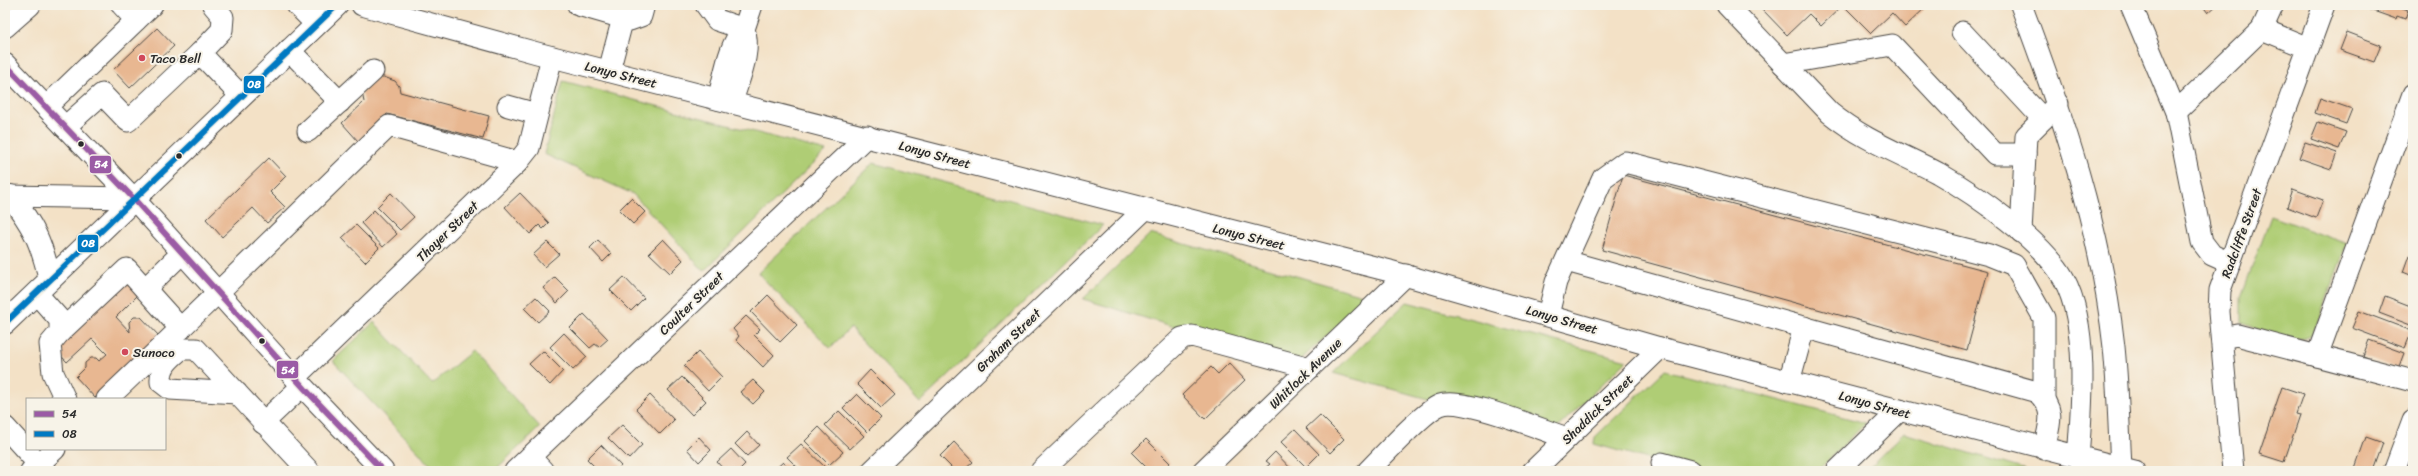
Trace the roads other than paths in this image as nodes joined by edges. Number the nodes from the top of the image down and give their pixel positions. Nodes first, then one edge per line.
1 (122, 5) edge
2 (152, 5) edge
3 (213, 5) edge
4 (297, 5) edge
5 (337, 5) edge
6 (362, 5) edge
7 (578, 5) edge
8 (644, 5) edge
9 (706, 5) edge
10 (752, 5) edge
11 (1727, 5) edge
12 (2021, 5) edge
13 (2131, 5) edge
14 (2273, 5) edge
15 (2324, 5) edge
16 (27, 6) edge
17 (624, 18) junction
18 (136, 20) junction
19 (316, 24) junction
20 (5, 27) edge
21 (744, 29) junction
22 (2262, 29) junction
23 (1962, 32) dead end
24 (2308, 48) junction
25 (289, 50) junction
26 (200, 53) junction
27 (552, 57) junction
28 (1783, 64) junction
29 (373, 71) dead end
30 (609, 71) junction
31 (9, 74) edge
32 (2413, 94) edge
33 (241, 96) junction
34 (725, 101) junction
35 (340, 102) junction
36 (2058, 104) junction
37 (508, 106) dead end
38 (46, 107) junction
39 (2176, 112) junction
40 (537, 114) junction
41 (2043, 119) junction
42 (65, 127) junction
43 (308, 131) dead end
44 (867, 136) junction
45 (2025, 154) junction
46 (518, 162) junction
47 (7, 196) edge
48 (133, 198) junction
49 (1144, 210) junction
50 (2021, 232) junction
51 (182, 253) junction
52 (1566, 261) junction
53 (2230, 262) junction
54 (1406, 275) junction
55 (43, 286) junction
56 (145, 289) junction
57 (219, 294) junction
58 (1548, 315) junction
59 (6, 321) edge
60 (1804, 326) junction
61 (181, 329) junction
62 (60, 332) junction
63 (2222, 338) junction
64 (2114, 346) junction
65 (1660, 348) junction
66 (2080, 350) junction
67 (2317, 356) junction
68 (1310, 368) junction
69 (298, 381) junction
70 (2413, 381) edge
71 (1789, 382) junction
72 (237, 393) dead end
73 (64, 398) edge
74 (108, 398) edge
75 (2044, 399) junction
76 (1900, 410) junction
77 (2413, 420) edge
78 (263, 422) junction
79 (5, 427) edge
80 (1567, 438) junction
81 (2044, 449) junction
82 (54, 450) edge
83 (1662, 463) dead end
84 (2087, 463) edge
85 (529, 466) edge
86 (39, 469) edge
87 (2128, 470) edge
88 (309, 471) edge
89 (383, 471) edge
90 (872, 471) edge
91 (1041, 471) edge
92 (1203, 471) edge
93 (1368, 471) edge
94 (1533, 471) edge
95 (1690, 471) edge
96 (1837, 471) edge
97 (2233, 471) edge
98 (2394, 471) edge

1 - 18 street
2 - 18 street
3 - 26 street
4 - 19 street
5 - 19 main road
6 - 27 street, Lonyo Street
7 - 17 street
8 - 17 street
9 - 21 street
10 - 21 street
11 - 28 street
12 - 36 street
13 - 39 street
14 - 22 street
15 - 24 street, Radcliffe Street
16 - 20 street
17 - 30 street
18 - 38 street
19 - 25 main road
21 - 34 street
22 - 24 street
22 - 39 street
23 - 41 street
24 - 53 street, Radcliffe Street
25 - 33 main road
25 - 35 street
26 - 33 street
26 - 42 street
27 - 30 street, Lonyo Street
27 - 40 street, Thayer Street
28 - 45 street
28 - 50 street
29 - 35 street
30 - 34 street, Lonyo Street
31 - 38 street
32 - 67 street
33 - 48 main road
34 - 44 street, Lonyo Street
35 - 43 street
36 - 41 street
36 - 64 street
37 - 40 street
38 - 42 street
39 - 53 street
40 - 46 street, Thayer Street
41 - 45 street
42 - 48 street
44 - 49 street, Lonyo Street
44 - 85 street, Coulter Street
45 - 50 street
46 - 57 street
46 - 69 street, Thayer Street
47 - 48 street
47 - 55 main road
48 - 51 street
48 - 55 main road
49 - 54 street, Lonyo Street
49 - 90 street, Graham Street
50 - 66 street
51 - 56 street
51 - 57 street
52 - 58 street
52 - 60 street
52 - 75 street
53 - 63 street, Radcliffe Street
54 - 58 street, Lonyo Street
54 - 68 street, Whitlock Avenue
55 - 59 main road
55 - 62 street
56 - 61 street
56 - 62 street
57 - 61 street
57 - 69 street
58 - 65 street, Lonyo Street
60 - 71 street
60 - 75 street
61 - 74 street
62 - 73 street
63 - 67 street
63 - 97 street, Radcliffe Street
64 - 66 street
64 - 87 street
65 - 71 street, Lonyo Street
65 - 80 street, Shaddick Street
66 - 84 street
67 - 70 street
68 - 91 street
68 - 92 street, Whitlock Avenue
69 - 78 street, Thayer Street
69 - 89 street
71 - 76 street, Lonyo Street
72 - 78 street
75 - 81 street
76 - 81 street, Lonyo Street
76 - 96 street
77 - 98 street
78 - 88 street
79 - 86 street
80 - 93 street
80 - 94 street, Shaddick Street
81 - 84 street, Lonyo Street
82 - 86 street
83 - 95 street
84 - 87 street, Lonyo Street

